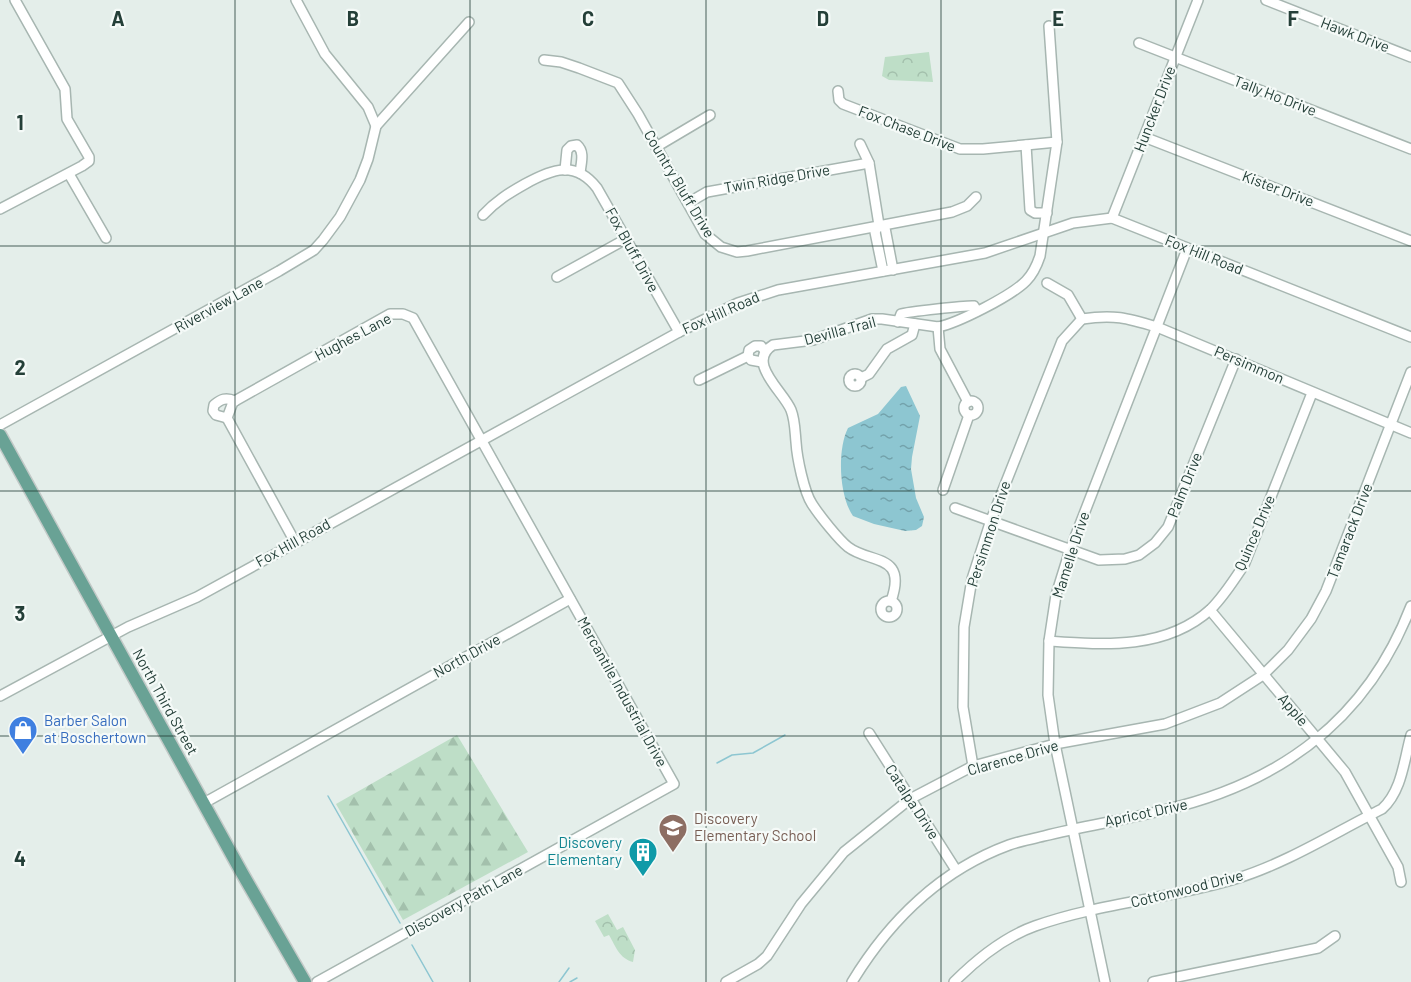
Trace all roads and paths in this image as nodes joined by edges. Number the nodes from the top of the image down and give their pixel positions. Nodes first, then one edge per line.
1 (15, 0) edge
2 (296, 0) edge
3 (1198, 0) edge
4 (1266, 0) edge
5 (469, 22) dead end
6 (1049, 27) dead end
7 (1139, 43) dead end
8 (1174, 57) junction
9 (1411, 57) edge
10 (544, 60) dead end
11 (838, 92) dead end
12 (710, 115) dead end
13 (376, 126) junction
14 (1144, 137) junction
15 (1058, 142) junction
16 (860, 144) dead end
17 (1026, 145) junction
18 (656, 147) junction
19 (1411, 149) edge
20 (869, 163) junction
21 (565, 170) junction
22 (580, 173) junction
23 (69, 174) junction
24 (976, 197) dead end
25 (688, 203) junction
26 (0, 209) edge
27 (1047, 213) junction
28 (483, 215) dead end
29 (1112, 218) junction
30 (879, 225) junction
31 (1043, 234) junction
32 (106, 238) dead end
33 (626, 239) junction
34 (1411, 241) edge
35 (1187, 249) junction
36 (887, 270) junction
37 (557, 277) dead end
38 (1047, 283) dead end
39 (977, 311) junction
40 (1082, 319) junction
41 (898, 322) junction
42 (915, 324) junction
43 (938, 327) junction
44 (1157, 327) junction
45 (678, 332) junction
46 (1411, 337) edge
47 (765, 351) junction
48 (748, 356) junction
49 (1236, 359) junction
50 (762, 362) junction
51 (1411, 372) edge
52 (861, 378) dead end
53 (699, 380) dead end
54 (1312, 393) junction
55 (235, 401) junction
56 (227, 418) junction
57 (1392, 424) junction
58 (0, 425) edge
59 (1411, 433) edge
60 (0, 435) edge
61 (481, 440) junction
62 (943, 490) dead end
63 (955, 508) dead end
64 (990, 520) junction
65 (295, 542) junction
66 (1070, 550) junction
67 (570, 599) junction
68 (891, 601) dead end
69 (1411, 606) edge
70 (1210, 610) junction
71 (111, 635) junction
72 (1049, 641) junction
73 (1263, 675) junction
74 (0, 696) edge
75 (868, 733) dead end
76 (1411, 735) edge
77 (1317, 740) junction
78 (1055, 744) junction
79 (973, 766) junction
80 (674, 784) joint
81 (910, 799) junction
82 (204, 803) junction
83 (1369, 815) junction
84 (1073, 829) junction
85 (956, 870) junction
86 (1401, 882) dead end
87 (1090, 911) junction
88 (1335, 936) dead end
89 (305, 982) edge
90 (317, 982) edge
91 (726, 982) edge
92 (852, 982) edge
93 (954, 982) edge
94 (1105, 982) edge
95 (1153, 982) edge

1 - 23 street
2 - 13 street
3 - 8 street, Huncker Drive
4 - 9 street, Hawk Drive
5 - 13 street, Riverview Lane
6 - 15 street, Devilla Trail
7 - 8 street, Tally Ho Drive
8 - 14 street, Huncker Drive
8 - 19 street, Tally Ho Drive
10 - 18 street, Country Bluff Drive
11 - 17 street, Fox Chase Drive
12 - 18 street
13 - 58 street, Riverview Lane
14 - 29 street, Huncker Drive
14 - 34 street, Kister Drive
15 - 17 street, Fox Chase Drive
15 - 27 street, Devilla Trail
16 - 20 street
17 - 27 street
18 - 25 street, Country Bluff Drive
20 - 25 street, Twin Ridge Drive
20 - 30 street
21 - 22 street
21 - 22 street
21 - 28 street
22 - 33 street, Fox Bluff Drive
23 - 26 street
23 - 32 street
24 - 30 street, Country Bluff Drive
25 - 30 street, Country Bluff Drive
27 - 31 street, Devilla Trail
29 - 31 street, Fox Hill Road
29 - 35 street, Fox Hill Road
30 - 36 street
31 - 36 street, Fox Hill Road
31 - 39 street, Devilla Trail
33 - 37 street
33 - 45 street, Fox Bluff Drive
35 - 44 street, Mamelle Drive
35 - 46 street, Fox Hill Road
36 - 45 street, Fox Hill Road
38 - 40 street
39 - 41 street, Devilla Trail
39 - 43 street, Devilla Trail
40 - 44 street, Persimmon
40 - 64 street, Persimmon Drive
41 - 42 street, Devilla Trail
41 - 47 street, Devilla Trail
42 - 43 street, Devilla Trail
42 - 52 street
43 - 62 street
44 - 49 street, Persimmon
44 - 66 street, Mamelle Drive
45 - 61 street, Fox Hill Road
47 - 48 street
47 - 50 street
48 - 50 street
48 - 53 street
49 - 54 street, Persimmon
49 - 66 street, Palm Drive
50 - 68 street
51 - 57 street, Tamarack Drive
54 - 57 street, Persimmon
54 - 70 street, Quince Drive
55 - 56 street
55 - 56 street, Hughes Lane
55 - 61 street, Hughes Lane
56 - 65 street, Hughes Lane
57 - 59 street, Persimmon
57 - 73 street, Tamarack Drive
60 - 71 main road, North Third Street
61 - 65 street, Fox Hill Road
61 - 67 street
63 - 64 street, Palm Drive
64 - 66 street, Palm Drive
64 - 79 street, Persimmon Drive
65 - 71 street, Fox Hill Road
66 - 72 street, Mamelle Drive
67 - 80 street, Mercantile Industrial Drive
67 - 82 street, North Drive
69 - 77 street, Apricot Drive
70 - 72 street, Quince Drive
70 - 73 street, Apple
71 - 74 street, Fox Hill Road
71 - 82 main road, North Third Street
72 - 78 street, Mamelle Drive
73 - 77 street, Apple
73 - 78 street, Clarence Drive
75 - 81 street, Catalpa Drive
76 - 83 street, Cottonwood Drive
77 - 83 street, Apple
77 - 84 street, Apricot Drive
78 - 79 street, Clarence Drive
78 - 84 street, Mamelle Drive
79 - 81 street, Clarence Drive
80 - 90 street, Discovery Path Lane
81 - 85 street, Catalpa Drive
81 - 91 street, Clarence Drive
82 - 89 main road, North Third Street
83 - 86 street, Apple
83 - 87 street, Cottonwood Drive
84 - 85 street, Apricot Drive
84 - 87 street, Mamelle Drive
85 - 92 street, Apricot Drive
87 - 93 street, Cottonwood Drive
87 - 94 street, Mamelle Drive
88 - 95 street

